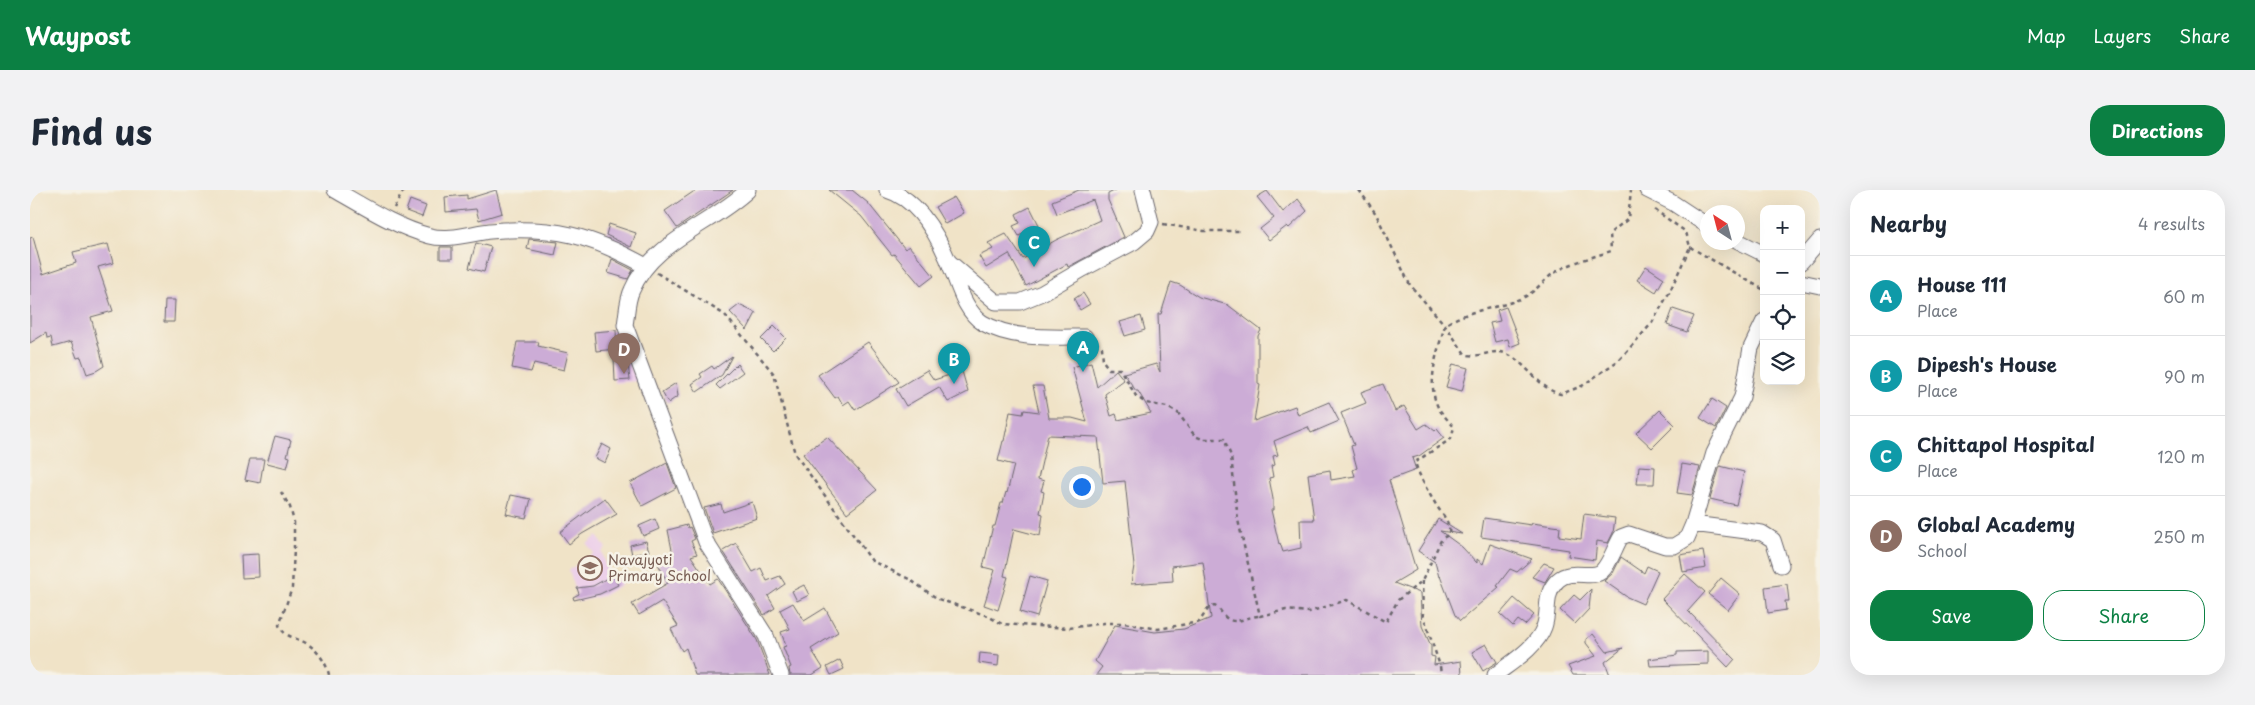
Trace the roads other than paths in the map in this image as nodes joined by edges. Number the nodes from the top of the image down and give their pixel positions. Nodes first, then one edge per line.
1 (334, 190) edge
2 (748, 190) edge
3 (887, 190) edge
4 (1143, 190) edge
5 (1647, 190) edge
6 (1700, 221) edge
7 (1820, 240) edge
8 (1745, 244) edge
9 (1760, 252) edge
10 (1805, 257) edge
11 (948, 261) junction
12 (646, 266) junction
13 (1805, 283) edge
14 (1820, 286) edge
15 (1760, 329) edge
16 (1085, 337) road end
17 (1693, 524) junction
18 (1780, 565) dead end
19 (781, 675) edge
20 (1495, 675) edge

1 - 12 street
2 - 12 street
3 - 11 street
4 - 11 street
5 - 6 street
7 - 10 street
8 - 9 street
11 - 16 street
12 - 19 street
13 - 14 street
15 - 17 street
17 - 18 street
17 - 20 street

